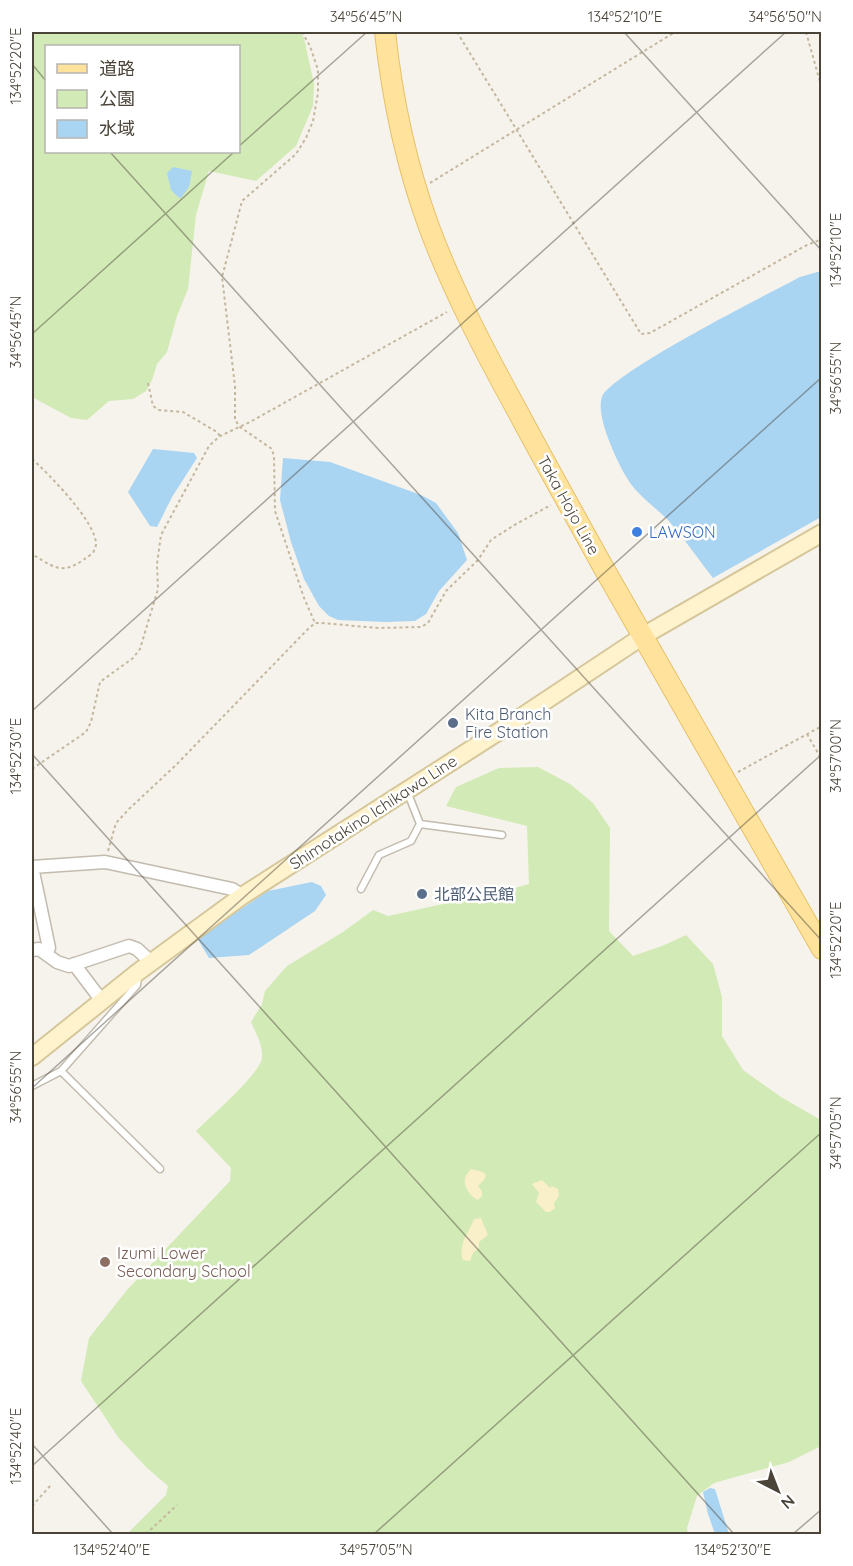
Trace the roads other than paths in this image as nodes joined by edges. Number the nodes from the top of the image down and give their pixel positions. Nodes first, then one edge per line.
1 (385, 32) edge
2 (822, 533) edge
3 (643, 636) junction
4 (406, 791) junction
5 (420, 824) junction
6 (502, 836) dead end
7 (32, 867) edge
8 (361, 890) dead end
9 (242, 896) junction
10 (822, 949) edge
11 (32, 950) edge
12 (46, 952) junction
13 (74, 964) junction
14 (145, 967) junction
15 (102, 1001) junction
16 (32, 1058) edge
17 (61, 1071) junction
18 (32, 1086) edge
19 (160, 1169) dead end

1 - 3 main road, Taka Hojo Line
2 - 3 main road, Shimotakino Ichikawa Line
3 - 4 main road, Shimotakino Ichikawa Line
3 - 10 main road, Taka Hojo Line
4 - 5 lane
4 - 9 main road, Shimotakino Ichikawa Line
5 - 6 lane
5 - 8 lane
7 - 9 street
7 - 12 street
9 - 14 main road, Shimotakino Ichikawa Line
11 - 12 street
12 - 13 street
13 - 14 street
13 - 15 street
14 - 15 main road, Shimotakino Ichikawa Line
14 - 17 lane
15 - 16 main road, Shimotakino Ichikawa Line
17 - 18 lane
17 - 19 lane

